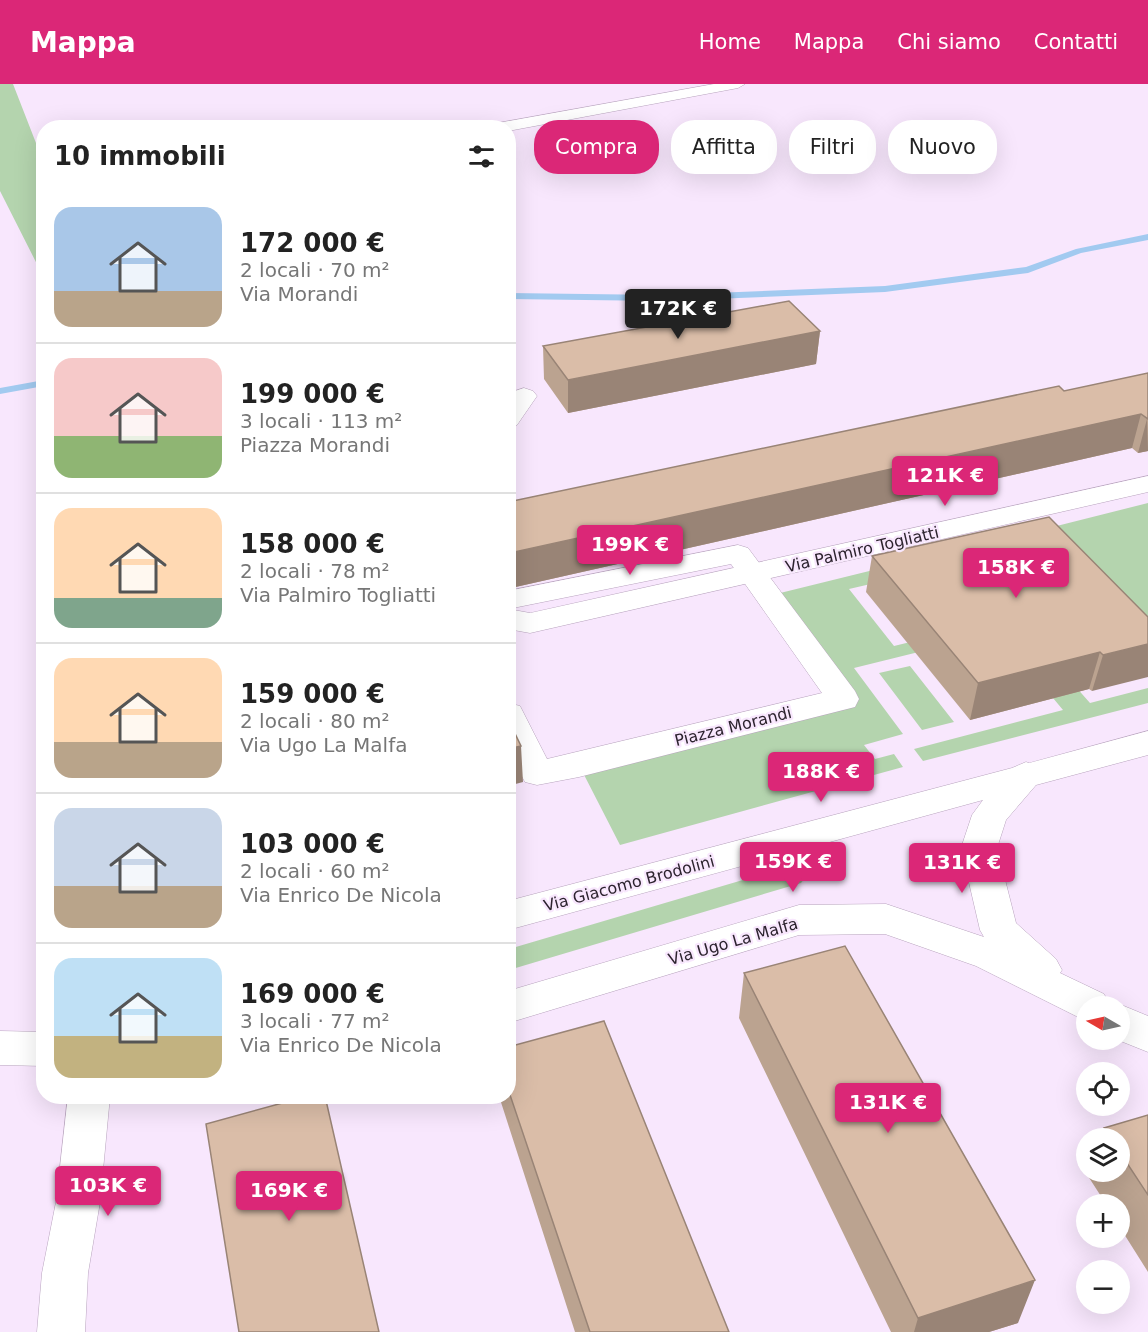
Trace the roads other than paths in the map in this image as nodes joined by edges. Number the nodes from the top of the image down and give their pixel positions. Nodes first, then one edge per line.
1 (738, 84) edge
2 (516, 125) edge
3 (524, 396) dead end
4 (516, 408) edge
5 (1148, 484) edge
6 (752, 575) junction
7 (516, 598) edge
8 (516, 620) edge
9 (516, 730) edge
10 (1148, 742) edge
11 (1026, 774) junction
12 (516, 914) edge
13 (1076, 998) edge
14 (1076, 999) edge
15 (516, 1005) edge
16 (1130, 1026) edge
17 (1148, 1035) edge
18 (0, 1048) edge
19 (36, 1049) edge
20 (88, 1104) edge
21 (61, 1332) edge

1 - 2 lane
3 - 4 street
5 - 6 street, Via Palmiro Togliatti
6 - 7 street, Piazza Morandi
6 - 8 street
6 - 9 street, Piazza Morandi
10 - 11 street, Via Giacomo Brodolini
11 - 12 street, Via Giacomo Brodolini
11 - 13 street
14 - 15 street, Via Ugo La Malfa
16 - 17 street
18 - 19 street
20 - 21 street

